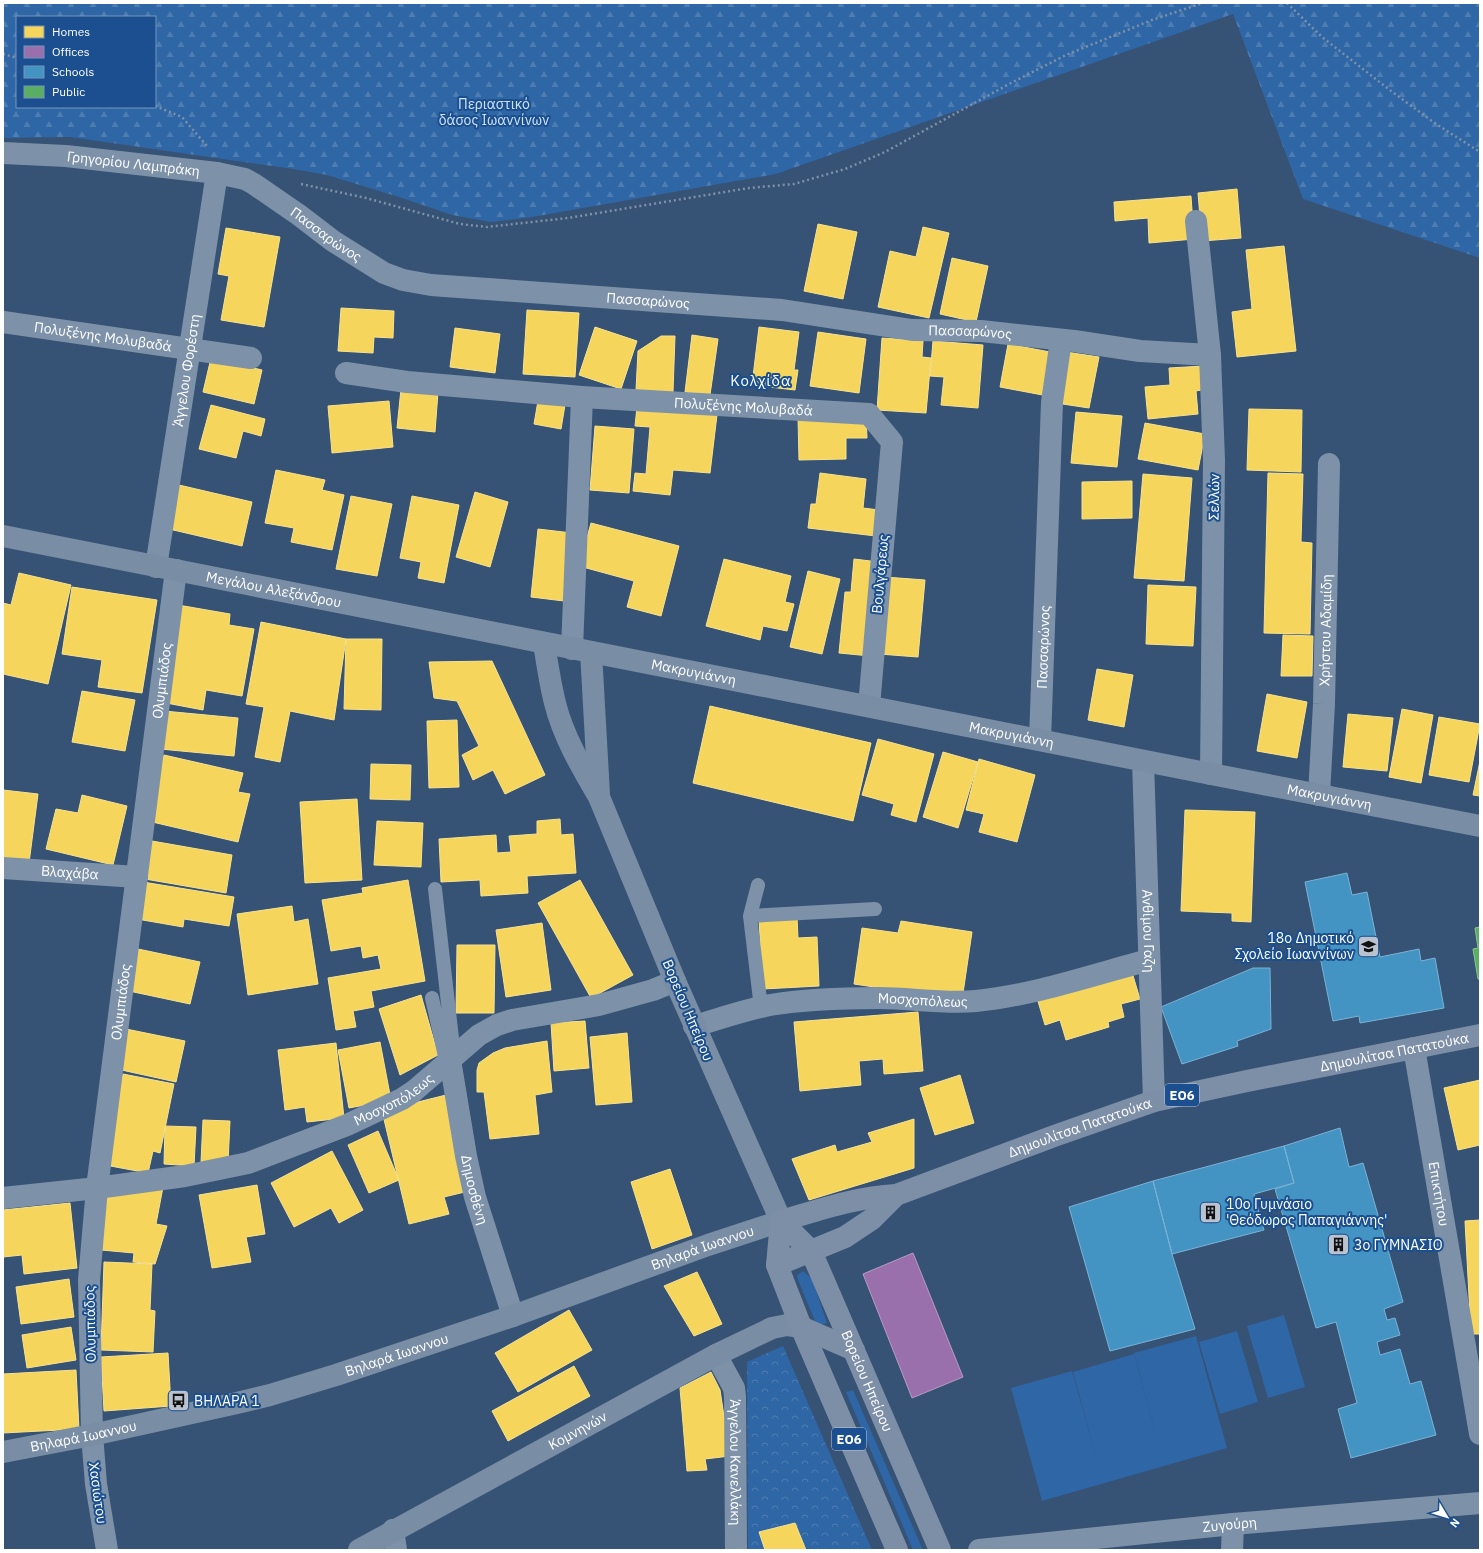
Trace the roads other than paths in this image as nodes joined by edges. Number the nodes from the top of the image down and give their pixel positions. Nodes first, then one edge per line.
1 (3, 153) edge
2 (217, 173) junction
3 (262, 189) joint
4 (1196, 221) dead end
5 (3, 322) edge
6 (1061, 340) junction
7 (190, 349) junction
8 (1210, 355) junction
9 (251, 358) dead end
10 (346, 373) dead end
11 (582, 397) junction
12 (892, 442) joint
13 (1329, 464) dead end
14 (3, 536) edge
15 (166, 568) junction
16 (544, 643) junction
17 (582, 650) junction
18 (869, 706) junction
19 (1040, 740) junction
20 (1143, 761) junction
21 (1211, 774) junction
22 (1319, 795) junction
23 (599, 797) junction
24 (1480, 826) edge
25 (3, 868) edge
26 (136, 877) junction
27 (758, 885) dead end
28 (435, 889) dead end
29 (875, 909) dead end
30 (750, 916) junction
31 (1149, 960) junction
32 (675, 981) junction
33 (432, 998) dead end
34 (761, 1008) junction
35 (694, 1026) junction
36 (1480, 1035) edge
37 (1414, 1048) junction
38 (450, 1060) junction
39 (1154, 1101) junction
40 (97, 1188) junction
41 (896, 1195) junction
42 (3, 1198) edge
43 (781, 1221) junction
44 (811, 1252) junction
45 (777, 1265) junction
46 (513, 1316) junction
47 (801, 1327) junction
48 (854, 1350) junction
49 (716, 1355) junction
50 (1474, 1360) edge
51 (1480, 1434) edge
52 (92, 1435) junction
53 (3, 1452) edge
54 (1480, 1503) edge
55 (1232, 1524) junction
56 (395, 1540) edge
57 (106, 1550) edge
58 (359, 1550) edge
59 (736, 1550) edge
60 (897, 1550) edge
61 (940, 1550) edge
62 (979, 1550) edge
63 (1232, 1550) edge

1 - 2 street, Γρηγορίου Λαμπράκη
2 - 3 street, Γρηγορίου Λαμπράκη
2 - 7 street, Άγγελου Φορέστη
3 - 6 street, Πασσαρώνος
4 - 8 street, Σελλών
5 - 7 street, Πολυξένης Μολυβαδά
6 - 8 street, Πασσαρώνος
6 - 19 street, Πασσαρώνος
7 - 9 street, Πολυξένης Μολυβαδά
7 - 15 street, Άγγελου Φορέστη
8 - 21 street, Σελλών
10 - 11 street, Πολυξένης Μολυβαδά
11 - 12 street, Πολυξένης Μολυβαδά
11 - 17 street
12 - 18 street, Βουλγάρεως
13 - 22 street, Χρήστου Αδαμίδη
14 - 15 main road, Μεγάλου Αλεξάνδρου
15 - 16 main road, Μεγάλου Αλεξάνδρου
15 - 26 street, Ολυμπιάδος
16 - 17 main road, Μακρυγιάννη
16 - 23 main road, Βορείου Ηπείρου
17 - 18 main road, Μακρυγιάννη
17 - 23 main road, Βορείου Ηπείρου
18 - 19 main road, Μακρυγιάννη
19 - 20 main road, Μακρυγιάννη
20 - 21 main road, Μακρυγιάννη
20 - 31 street, Ανθίμου Γαζη
21 - 22 main road, Μακρυγιάννη
22 - 24 main road, Μακρυγιάννη
23 - 32 main road, Βορείου Ηπείρου
25 - 26 street, Βλαχάβα
26 - 40 street, Ολυμπιάδος
27 - 30 lane
28 - 38 lane, Δημοσθένη
29 - 30 lane
30 - 34 lane
31 - 34 street, Μοσχοπόλεως
31 - 39 street, Ανθίμου Γαζη
32 - 35 main road, Βορείου Ηπείρου
32 - 38 street, Μοσχοπόλεως
33 - 38 lane
34 - 35 street, Μοσχοπόλεως
35 - 43 main road, Βορείου Ηπείρου
36 - 37 main road, Δημουλίτσα Πατατούκα / ΕΟ6
37 - 39 main road, Δημουλίτσα Πατατούκα / ΕΟ6
37 - 50 street, Επικτήτου
38 - 40 street, Μοσχοπόλεως
38 - 46 street, Δημοσθένη
39 - 41 main road, Δημουλίτσα Πατατούκα / ΕΟ6
40 - 42 street, Μοσχοπόλεως
40 - 52 street, Ολυμπιάδος
41 - 43 main road, Δημουλίτσα Πατατούκα / ΕΟ6
41 - 44 main road, Δημουλίτσα Πατατούκα / ΕΟ6
43 - 44 main road, Βορείου Ηπείρου / ΕΟ6
43 - 45 main road, Βορείου Ηπείρου / ΕΟ6
43 - 46 main road, Βηλαρά Ιωαννου
44 - 45 main road, Δημουλίτσα Πατατούκα / ΕΟ6
44 - 48 main road, Βορείου Ηπείρου / ΕΟ6
45 - 47 main road, Βορείου Ηπείρου / ΕΟ6
46 - 52 main road, Βηλαρά Ιωαννου
47 - 48 main road
47 - 49 main road, Κομνηνών
47 - 60 main road, Βορείου Ηπείρου / ΕΟ6
48 - 61 main road, Βορείου Ηπείρου / ΕΟ6
49 - 56 main road, Κομνηνών
49 - 59 street, Άγγελου Κανελλάκη
50 - 51 street, Επικτήτου
52 - 53 main road, Βηλαρά Ιωαννου
52 - 57 street, Χασιώτου
54 - 55 street, Ζυγούρη
55 - 62 street, Ζυγούρη
55 - 63 street
56 - 58 main road, Κομνηνών

